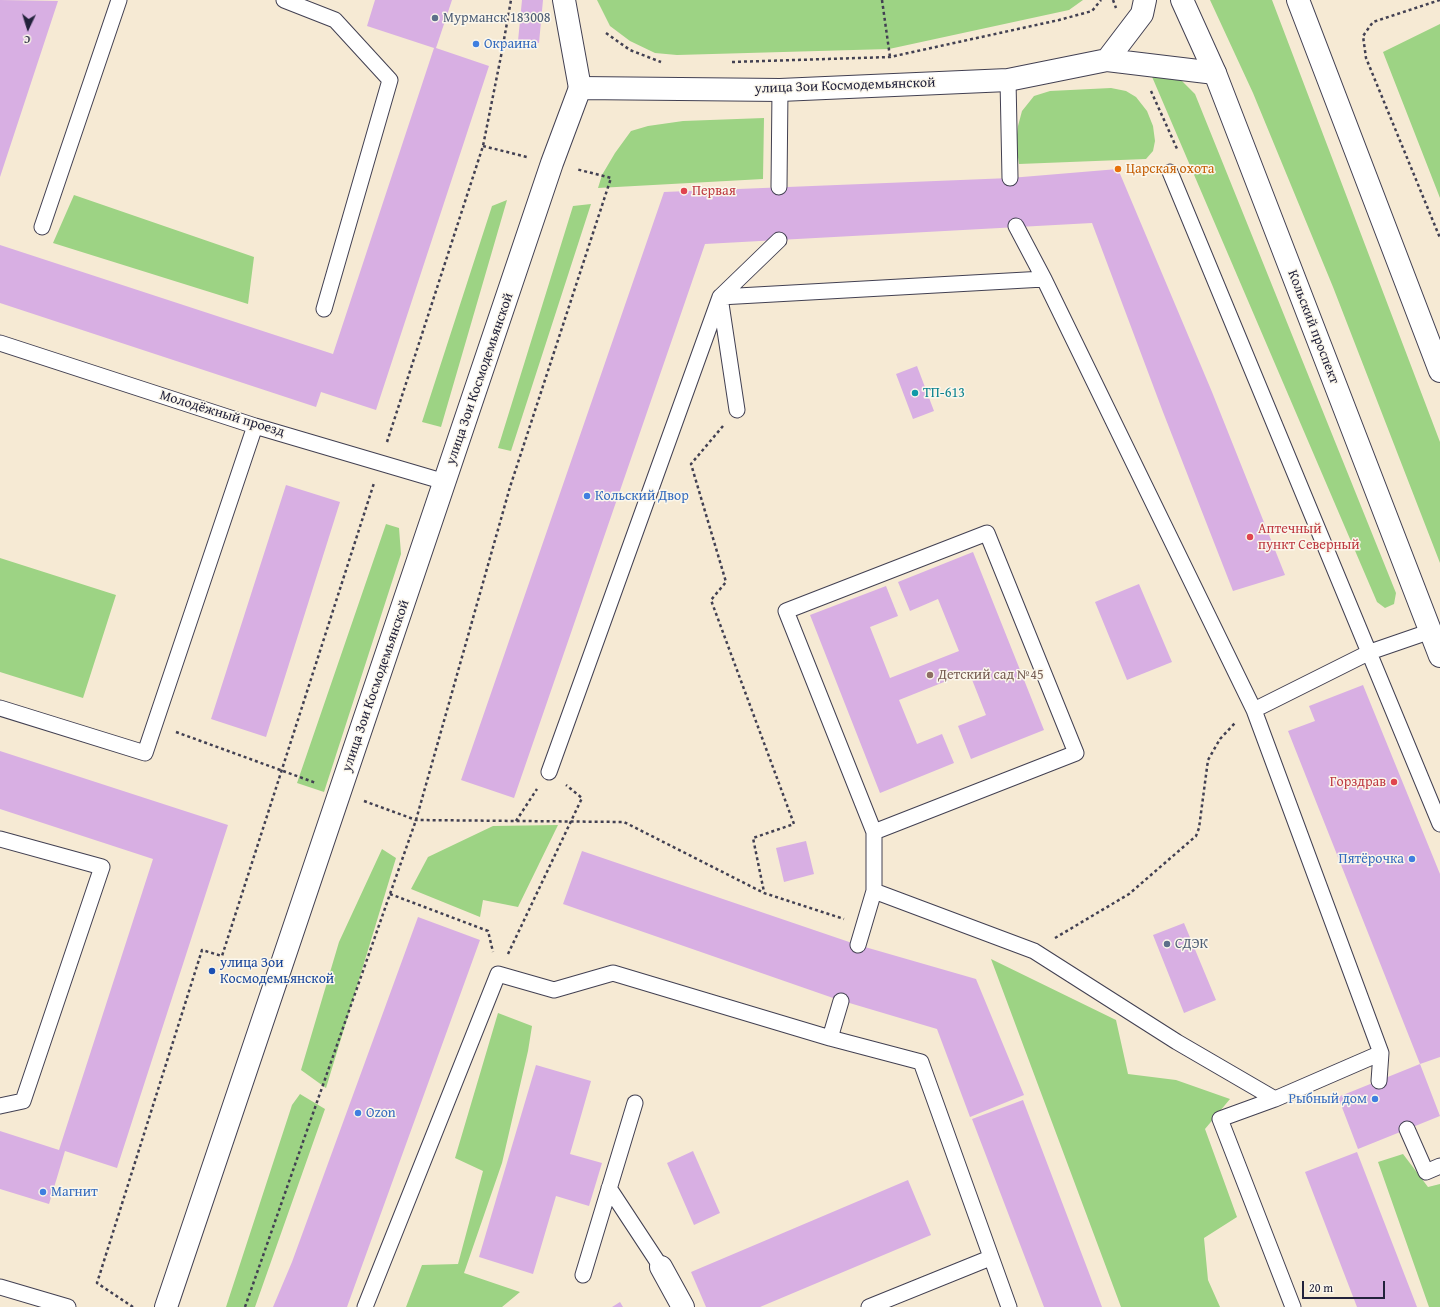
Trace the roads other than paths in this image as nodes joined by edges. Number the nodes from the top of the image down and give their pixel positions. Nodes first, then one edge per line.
1 (119, 0) edge
2 (284, 0) edge
3 (564, 0) edge
4 (1145, 0) edge
5 (1182, 0) edge
6 (1298, 0) edge
7 (1107, 60) junction
8 (1215, 73) junction
9 (1008, 80) junction
10 (580, 88) junction
11 (780, 90) junction
12 (1170, 172) dead end
13 (1010, 178) dead end
14 (779, 187) dead end
15 (1016, 226) dead end
16 (42, 227) dead end
17 (779, 240) dead end
18 (1044, 279) junction
19 (720, 297) junction
20 (324, 310) dead end
21 (0, 343) edge
22 (1440, 371) edge
23 (737, 410) road end
24 (255, 426) junction
25 (445, 482) junction
26 (1431, 631) junction
27 (1370, 652) junction
28 (1440, 656) edge
29 (0, 708) edge
30 (1254, 710) junction
31 (549, 772) road end
32 (1440, 824) edge
33 (874, 832) junction
34 (0, 839) edge
35 (874, 891) junction
36 (858, 945) dead end
37 (841, 1001) dead end
38 (830, 1038) junction
39 (1381, 1053) junction
40 (1379, 1081) dead end
41 (1275, 1099) junction
42 (635, 1103) dead end
43 (0, 1106) edge
44 (1407, 1130) dead end
45 (1440, 1166) edge
46 (610, 1188) junction
47 (990, 1258) junction
48 (661, 1267) joint
49 (583, 1275) dead end
50 (0, 1287) edge
51 (62, 1306) edge
52 (166, 1307) edge
53 (364, 1307) edge
54 (683, 1307) edge
55 (869, 1307) edge
56 (1009, 1307) edge
57 (1293, 1307) edge

1 - 16 lane
2 - 20 lane
3 - 10 street
4 - 7 street
5 - 8 street, Кольский проспект
6 - 22 street
7 - 8 street, улица Зои Космодемьянской
7 - 9 street, улица Зои Космодемьянской
8 - 26 street, Кольский проспект
9 - 11 street, улица Зои Космодемьянской
9 - 13 lane
10 - 11 street, улица Зои Космодемьянской
10 - 25 street, улица Зои Космодемьянской
11 - 14 lane
12 - 27 lane
15 - 18 lane
17 - 19 lane
18 - 19 lane
18 - 30 lane
19 - 23 lane
19 - 31 lane
21 - 24 lane, Молодёжный проезд
24 - 25 lane, Молодёжный проезд
24 - 29 lane
25 - 52 street, улица Зои Космодемьянской
26 - 27 lane
26 - 28 street, Кольский проспект
27 - 30 lane
27 - 32 lane
30 - 39 lane
33 - 33 lane
33 - 35 lane
34 - 43 lane
35 - 36 lane
35 - 41 lane
37 - 38 lane
38 - 47 lane
38 - 53 lane
39 - 40 lane
39 - 41 lane
41 - 57 lane
42 - 46 lane
44 - 45 lane
46 - 48 lane
46 - 49 lane
47 - 55 lane
47 - 56 lane
48 - 54 street
50 - 51 lane

